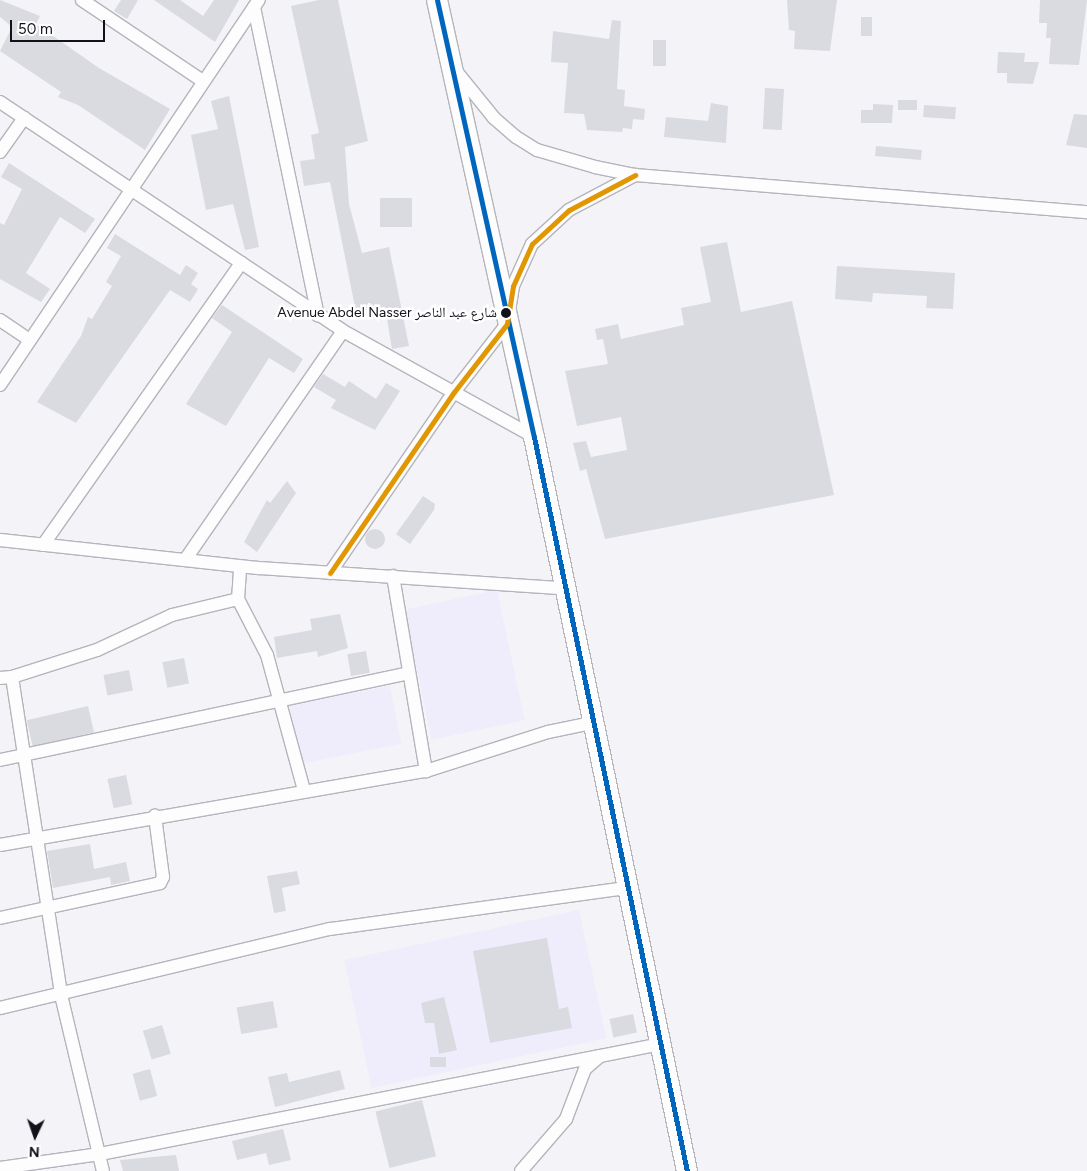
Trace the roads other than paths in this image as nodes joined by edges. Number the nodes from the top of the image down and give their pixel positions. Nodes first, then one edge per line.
1 (82, 0) edge
2 (436, 0) edge
3 (256, 3) edge
4 (449, 61) junction
5 (201, 80) junction
6 (0, 102) edge
7 (24, 118) junction
8 (0, 152) edge
9 (635, 174) junction
10 (130, 188) junction
11 (1087, 212) edge
12 (241, 263) junction
13 (318, 315) junction
14 (0, 320) edge
15 (507, 324) junction
16 (343, 331) junction
17 (30, 340) junction
18 (0, 385) edge
19 (454, 392) junction
20 (534, 437) junction
21 (0, 540) edge
22 (43, 545) junction
23 (186, 560) junction
24 (240, 567) junction
25 (330, 573) junction
26 (393, 576) junction
27 (563, 588) junction
28 (238, 599) junction
29 (409, 673) junction
30 (6, 677) edge
31 (279, 701) junction
32 (592, 723) junction
33 (22, 755) junction
34 (0, 760) edge
35 (426, 771) junction
36 (304, 790) junction
37 (155, 816) junction
38 (36, 840) junction
39 (0, 845) edge
40 (627, 888) junction
41 (48, 908) junction
42 (0, 918) edge
43 (61, 995) junction
44 (0, 1008) edge
45 (661, 1044) junction
46 (600, 1056) junction
47 (100, 1154) junction
48 (0, 1168) edge
49 (103, 1171) edge
50 (521, 1171) edge
51 (687, 1171) edge

1 - 5 street
2 - 4 main road
3 - 5 street
3 - 13 street
4 - 9 street
4 - 15 main road
5 - 10 street
6 - 7 street
7 - 8 street
7 - 10 street
9 - 11 street
9 - 15 street
10 - 12 street
10 - 17 street
12 - 13 street
12 - 22 street
13 - 16 street
14 - 17 street
15 - 19 street
15 - 20 main road
16 - 19 street
16 - 23 street
17 - 18 street
19 - 20 street
19 - 25 street
20 - 27 main road
21 - 22 street
22 - 23 street
23 - 24 street
24 - 25 street
24 - 28 street
25 - 26 street
26 - 27 street
26 - 29 street
27 - 32 main road
28 - 30 street
28 - 31 street
29 - 31 street
29 - 35 street
30 - 33 street
31 - 33 street
31 - 36 street
32 - 35 street
32 - 40 main road
33 - 34 street
33 - 38 street
35 - 36 street
36 - 37 street
37 - 38 street
37 - 41 street
38 - 39 street
38 - 41 street
40 - 43 street
40 - 45 main road
41 - 42 street
41 - 43 street
43 - 44 street
43 - 47 street
45 - 46 street
45 - 51 main road
46 - 47 street
46 - 50 street
47 - 48 street
47 - 49 street

